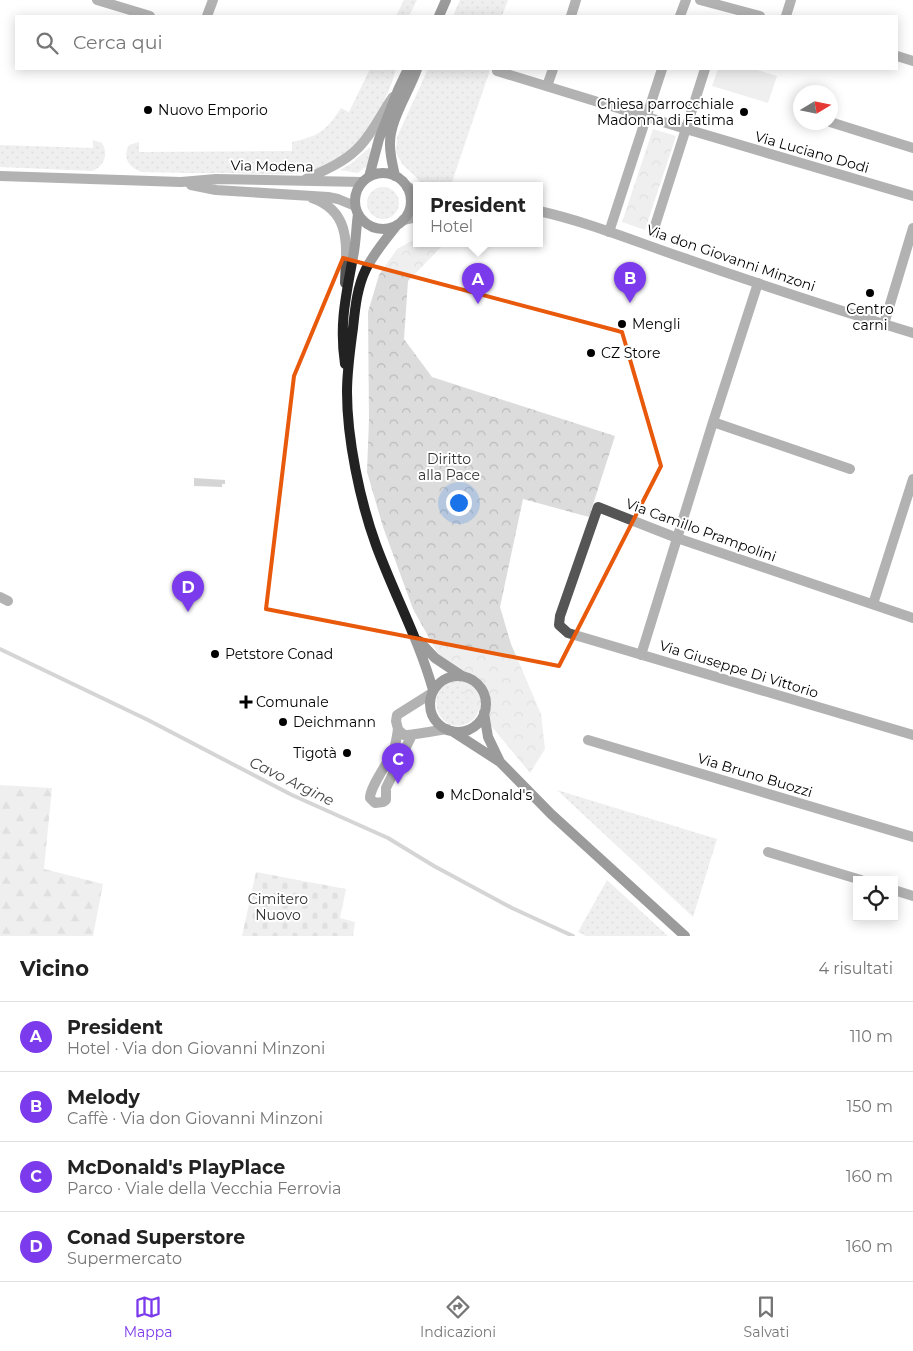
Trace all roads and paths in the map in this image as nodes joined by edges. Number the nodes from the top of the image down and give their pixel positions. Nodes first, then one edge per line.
1 (96, 0) edge
2 (212, 0) edge
3 (446, 0) edge
4 (576, 0) edge
5 (686, 0) edge
6 (700, 0) edge
7 (791, 0) edge
8 (723, 12) edge
9 (147, 15) edge
10 (206, 15) edge
11 (438, 15) edge
12 (571, 15) edge
13 (680, 15) edge
14 (751, 15) edge
15 (786, 15) edge
16 (898, 56) edge
17 (913, 61) edge
18 (408, 70) edge
19 (417, 70) edge
20 (553, 70) edge
21 (662, 70) edge
22 (705, 70) edge
23 (497, 71) dead end
24 (547, 86) junction
25 (398, 90) junction
26 (646, 116) junction
27 (838, 125) edge
28 (686, 129) junction
29 (913, 148) edge
30 (0, 176) edge
31 (395, 176) junction
32 (303, 180) junction
33 (366, 180) junction
34 (180, 182) junction
35 (406, 187) junction
36 (413, 190) edge
37 (304, 195) junction
38 (913, 196) edge
39 (357, 210) junction
40 (543, 212) edge
41 (413, 218) edge
42 (400, 223) junction
43 (913, 228) edge
44 (610, 232) junction
45 (653, 232) dead end
46 (758, 283) junction
47 (344, 298) junction
48 (884, 324) junction
49 (913, 333) edge
50 (347, 375) junction
51 (713, 422) junction
52 (850, 469) dead end
53 (913, 479) edge
54 (677, 538) junction
55 (873, 604) junction
56 (913, 618) edge
57 (560, 625) joint
58 (416, 639) junction
59 (641, 655) junction
60 (463, 676) junction
61 (433, 691) junction
62 (484, 713) junction
63 (398, 729) junction
64 (449, 730) junction
65 (412, 735) junction
66 (913, 735) edge
67 (588, 740) dead end
68 (500, 762) junction
69 (913, 837) edge
70 (768, 852) dead end
71 (853, 878) edge
72 (898, 891) edge
73 (913, 896) edge
74 (685, 936) edge

1 - 9 street
2 - 10 street
3 - 11 main road
4 - 12 street
5 - 13 street
6 - 8 street
7 - 15 street
8 - 14 street
16 - 17 street
18 - 25 main road
19 - 31 main road
20 - 24 street
21 - 26 street
22 - 28 street
23 - 24 street, Via Luciano Dodi
24 - 26 street, Via Luciano Dodi
25 - 32 street
25 - 33 main road
26 - 28 street, Via Luciano Dodi
26 - 44 street
27 - 29 street
28 - 38 street, Via Luciano Dodi
28 - 45 street
30 - 34 street, Via Modena
31 - 33 main road
31 - 35 main road
32 - 33 street, Via Modena
32 - 34 street, Via Modena
33 - 39 main road
34 - 37 street, Via Modena
35 - 36 street
35 - 42 main road
37 - 39 street, Via Modena
37 - 47 street, Via Modena
39 - 42 main road
39 - 47 main road
40 - 44 street, Via don Giovanni Minzoni
41 - 42 street
42 - 50 main road
43 - 48 street
44 - 46 street, Via don Giovanni Minzoni
46 - 48 street, Via don Giovanni Minzoni
46 - 51 street
47 - 50 main road
48 - 49 street, Via don Giovanni Minzoni
50 - 58 main road
51 - 52 street
51 - 54 street
53 - 55 street
54 - 55 street, Via Camillo Prampolini
54 - 57 street, Via Camillo Prampolini
54 - 59 street
55 - 56 street, Via Camillo Prampolini
57 - 59 street, Via Giuseppe Di Vittorio
58 - 60 main road
58 - 61 main road
59 - 66 street, Via Giuseppe Di Vittorio
60 - 61 main road
60 - 62 main road
61 - 63 street
61 - 64 main road
62 - 64 main road
62 - 68 main road
63 - 65 street
63 - 65 street
64 - 65 street
64 - 68 main road
67 - 69 street, Via Bruno Buozzi
68 - 74 main road
70 - 71 street
72 - 73 street

